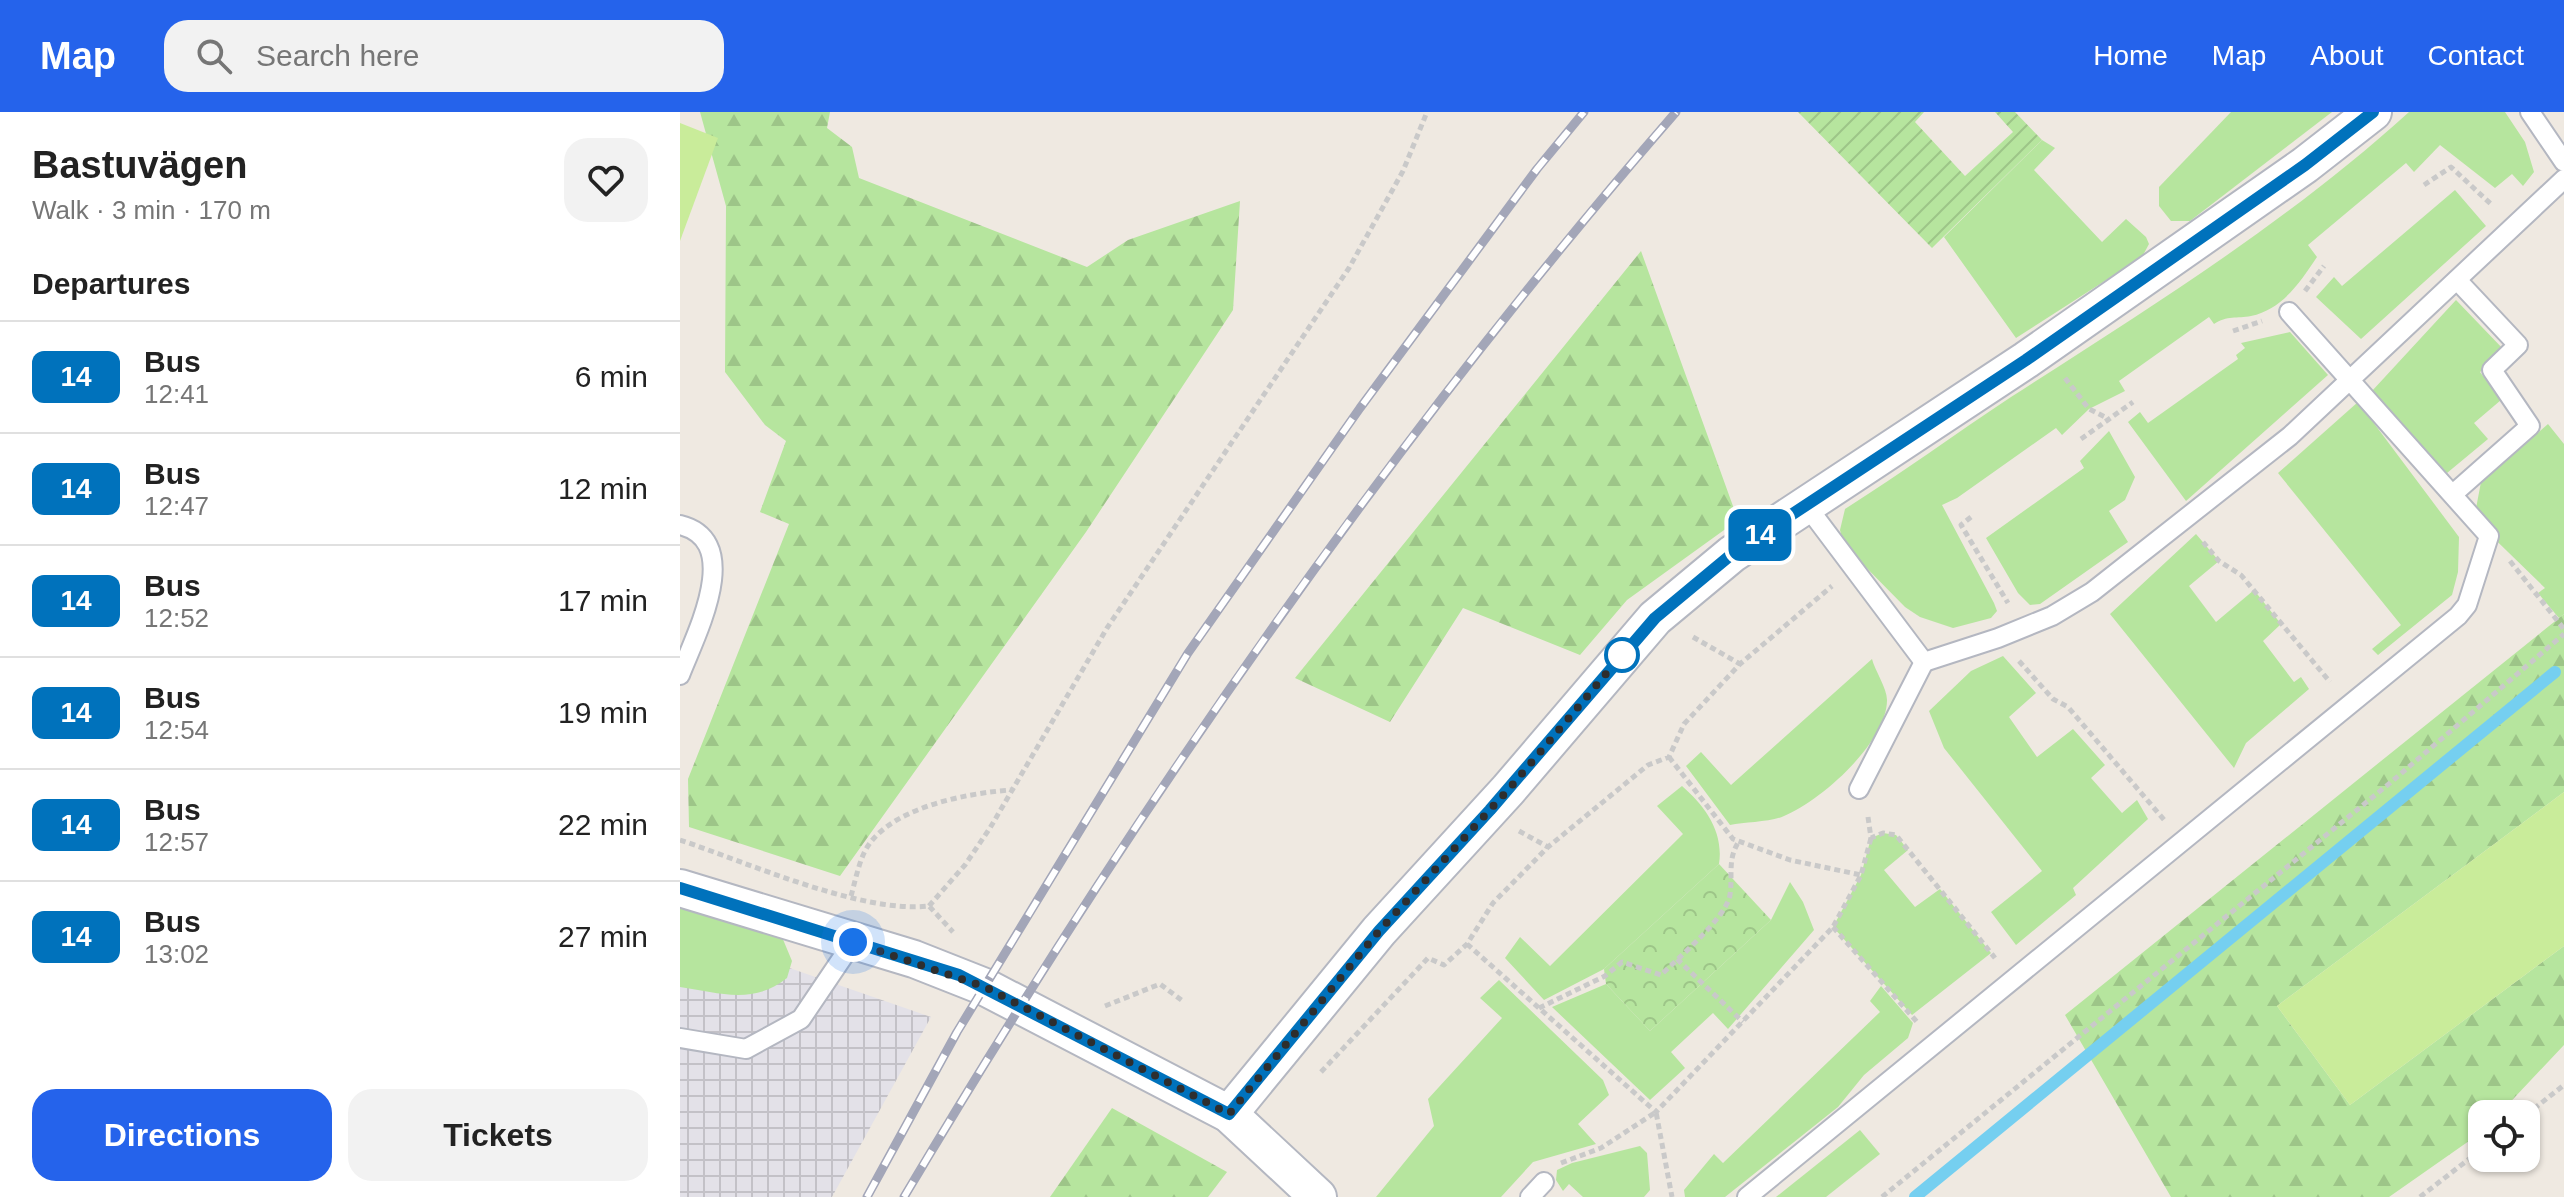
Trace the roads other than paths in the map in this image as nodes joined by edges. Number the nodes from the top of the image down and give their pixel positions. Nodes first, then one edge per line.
1 (2373, 112) edge
2 (2530, 112) edge
3 (2564, 162) edge
4 (2564, 179) edge
5 (2457, 280) junction
6 (2289, 312) dead end
7 (2351, 379) junction
8 (2453, 494) junction
9 (1806, 505) junction
10 (680, 525) edge
11 (1924, 662) junction
12 (680, 675) edge
13 (1859, 789) road end
14 (680, 888) edge
15 (853, 942) junction
16 (680, 1038) edge
17 (1229, 1114) junction
18 (1544, 1182) road end
19 (1318, 1197) edge
20 (1530, 1197) edge
21 (1747, 1197) edge

1 - 9 street
2 - 3 lane
4 - 5 lane
5 - 7 lane
5 - 8 lane
6 - 7 lane
7 - 8 lane
7 - 11 lane
8 - 21 lane
9 - 11 lane
9 - 17 street
10 - 12 lane
11 - 13 lane
14 - 15 street
15 - 16 lane
15 - 17 street
17 - 19 street
18 - 20 lane

